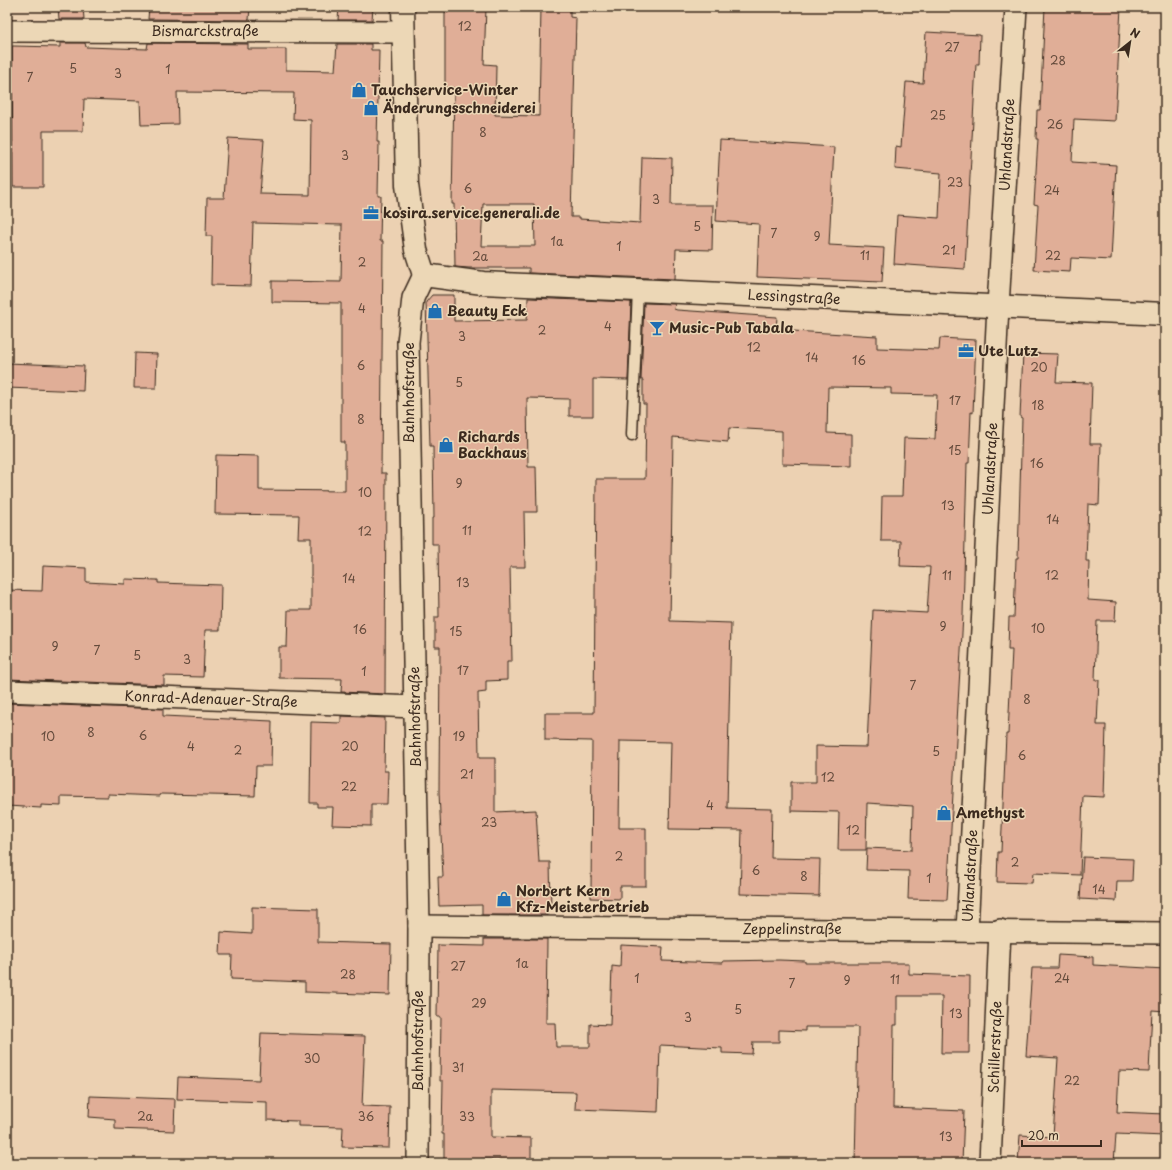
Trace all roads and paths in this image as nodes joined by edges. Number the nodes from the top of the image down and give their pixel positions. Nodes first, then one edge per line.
1 (403, 7) edge
2 (1016, 7) edge
3 (7, 31) edge
4 (404, 32) junction
5 (424, 275) junction
6 (638, 289) junction
7 (998, 306) junction
8 (1165, 314) edge
9 (632, 435) dead end
10 (7, 691) edge
11 (415, 707) junction
12 (418, 926) junction
13 (967, 930) junction
14 (1000, 930) junction
15 (1165, 933) edge
16 (418, 1163) edge
17 (990, 1163) edge

1 - 4 street
2 - 7 street, Uhlandstraße
3 - 4 street, Bismarckstraße
4 - 5 street
5 - 6 street, Lessingstraße
5 - 11 street, Bahnhofstraße
6 - 7 street, Lessingstraße
6 - 9 lane
7 - 8 street, Lessingstraße
7 - 13 street, Uhlandstraße
10 - 11 street, Konrad-Adenauer-Straße
11 - 12 street, Bahnhofstraße
12 - 13 street, Zeppelinstraße
12 - 16 street, Bahnhofstraße
13 - 14 street, Zeppelinstraße
14 - 15 street, Zeppelinstraße
14 - 17 street, Schillerstraße

